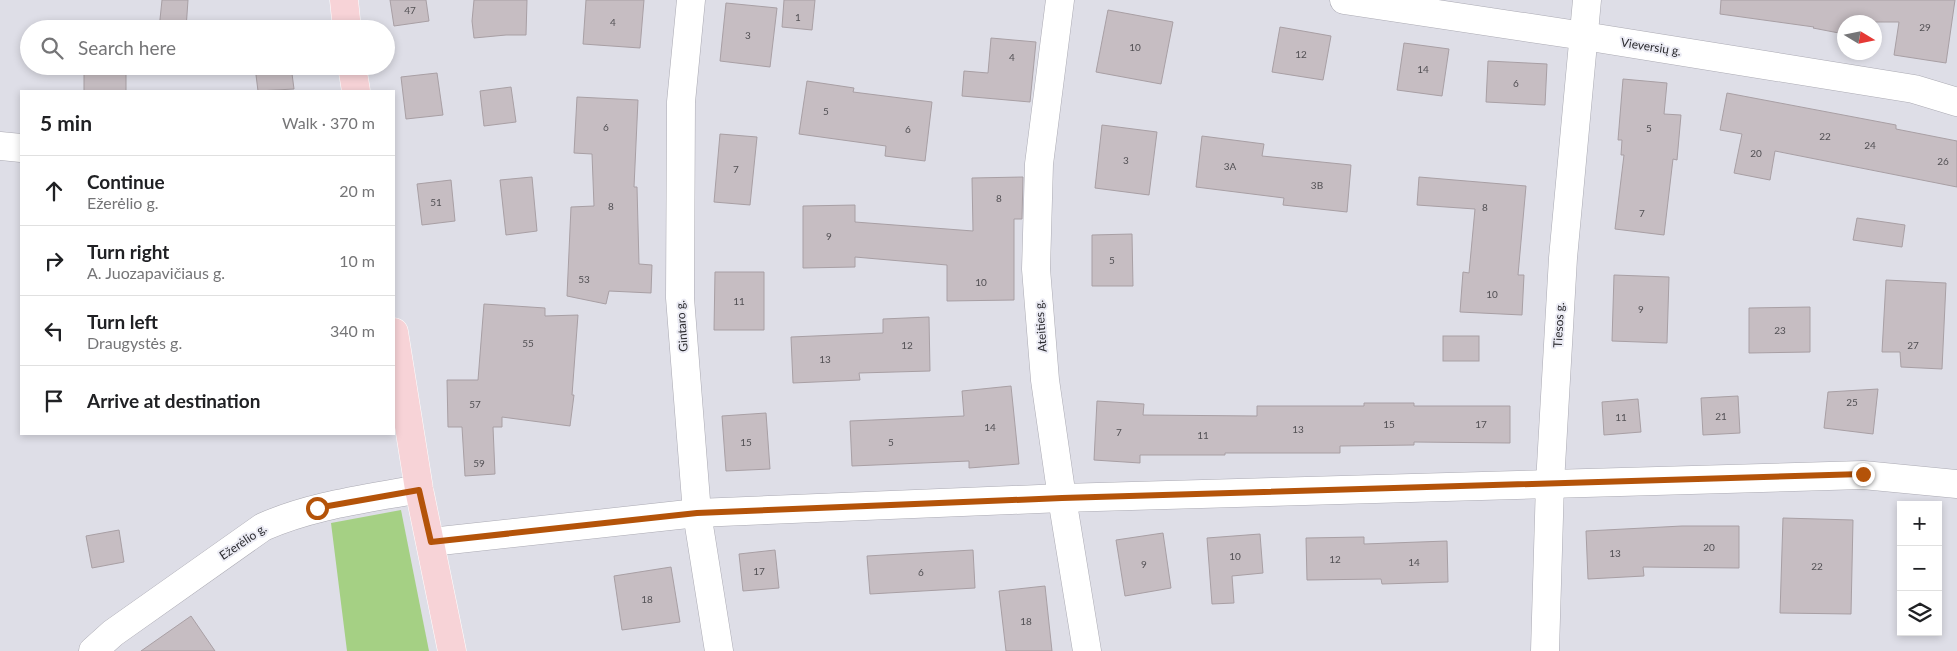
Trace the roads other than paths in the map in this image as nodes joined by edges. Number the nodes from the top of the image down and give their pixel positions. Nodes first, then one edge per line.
1 (344, 0) edge
2 (691, 0) edge
3 (1060, 0) edge
4 (1344, 0) edge
5 (1587, 0) edge
6 (346, 20) edge
7 (1584, 36) junction
8 (353, 75) edge
9 (356, 90) edge
10 (1957, 102) edge
11 (0, 146) edge
12 (20, 148) edge
13 (395, 338) edge
14 (1550, 483) junction
15 (1957, 484) edge
16 (419, 490) junction
17 (1062, 498) junction
18 (697, 513) junction
19 (431, 542) junction
20 (93, 651) edge
21 (452, 651) edge
22 (719, 651) edge
23 (1087, 651) edge
24 (1545, 651) edge

1 - 6 main road
2 - 18 street, Gintaro g.
3 - 17 street, Ateities g.
4 - 7 street, Vieversių g.
5 - 7 street, Tiesos g.
7 - 10 street, Vieversių g.
7 - 14 street, Tiesos g.
8 - 9 main road
11 - 12 street
13 - 16 main road
14 - 15 street
14 - 17 street
14 - 24 street, Tiesos g.
16 - 19 main road
16 - 20 street, Ežerėlio g.
17 - 18 street
17 - 23 street, Ateities g.
18 - 19 street
18 - 22 street, Gintaro g.
19 - 21 main road

